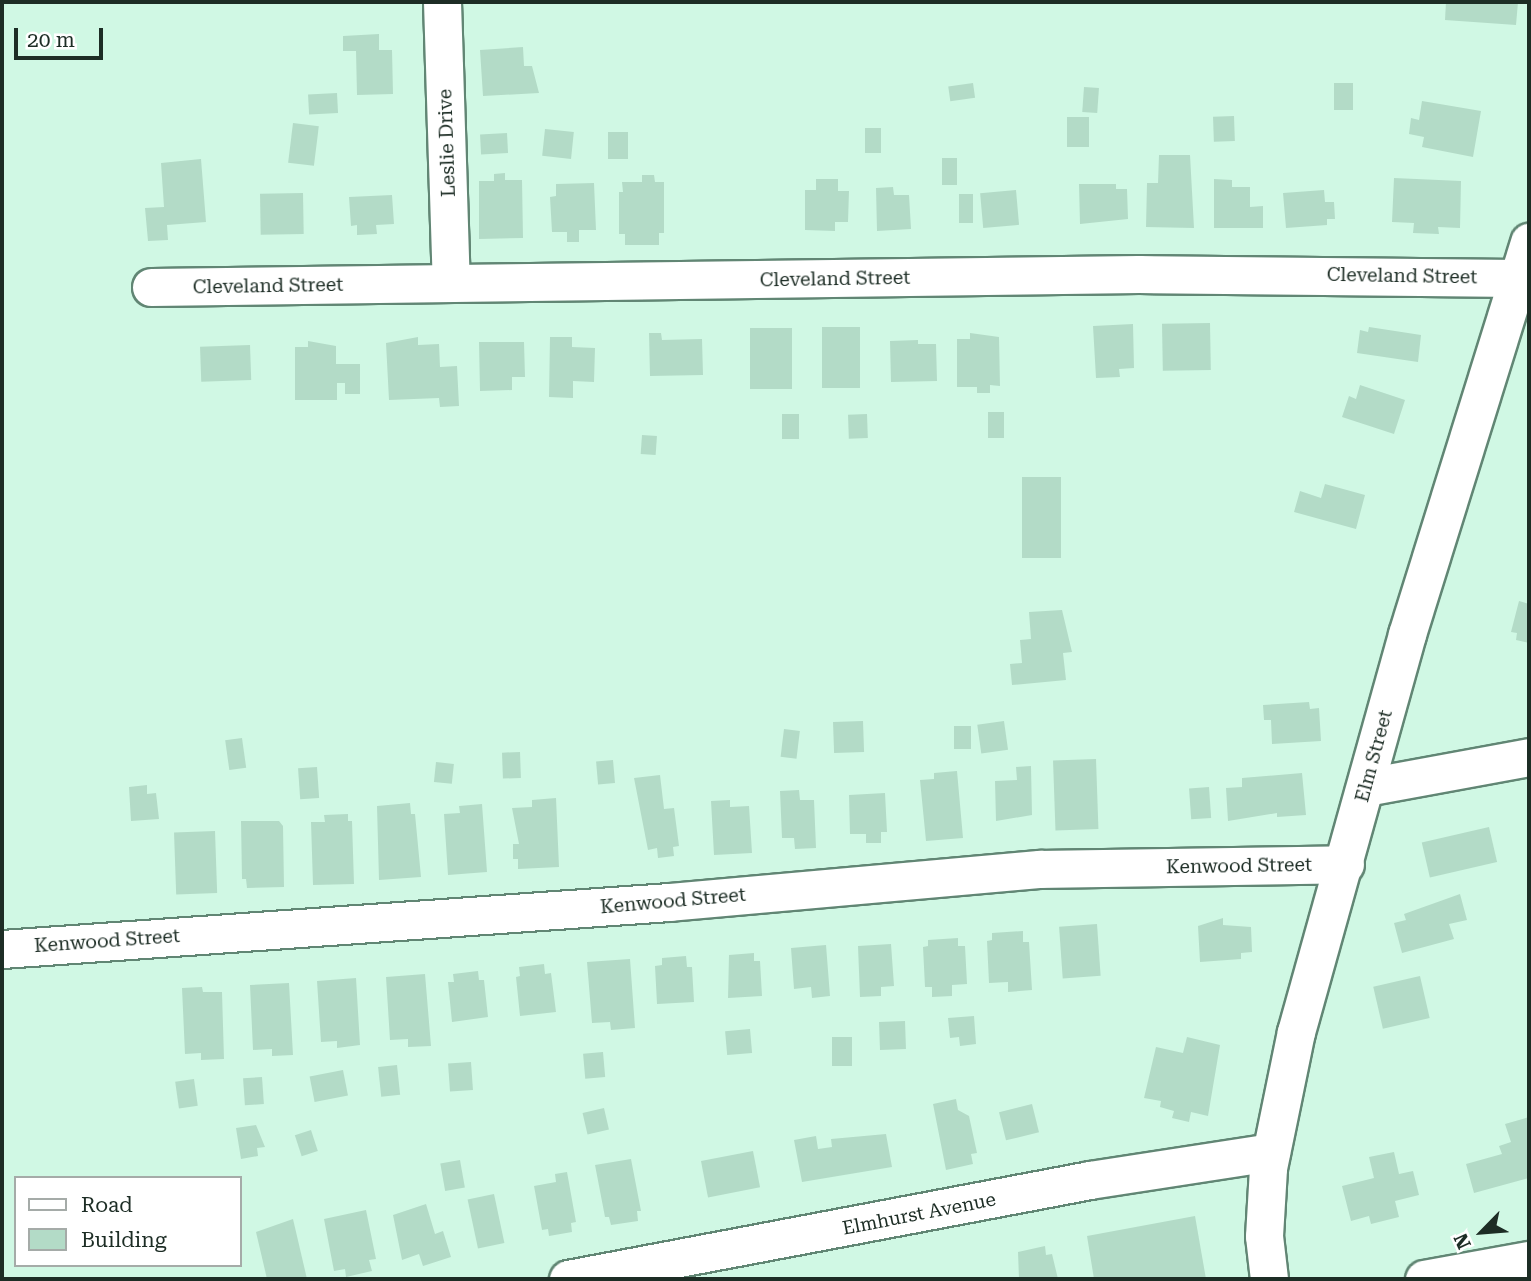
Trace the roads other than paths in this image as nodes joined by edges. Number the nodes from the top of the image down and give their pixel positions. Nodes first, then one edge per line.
1 (442, 2) edge
2 (1529, 242) edge
3 (1518, 278) junction
4 (452, 283) junction
5 (151, 287) dead end
6 (1529, 757) edge
7 (1366, 787) junction
8 (1345, 864) junction
9 (2, 949) edge
10 (1271, 1152) junction
11 (1529, 1260) edge
12 (568, 1279) edge
13 (1269, 1279) edge
14 (1424, 1279) edge

1 - 4 street, Leslie Drive
2 - 3 street, Elm Street
3 - 4 street, Cleveland Street
3 - 7 street, Elm Street
4 - 5 street, Cleveland Street
6 - 7 street
7 - 8 street, Elm Street
8 - 9 street, Kenwood Street
8 - 10 street, Elm Street
10 - 12 street, Elmhurst Avenue
10 - 13 street, Elm Street
11 - 14 street

